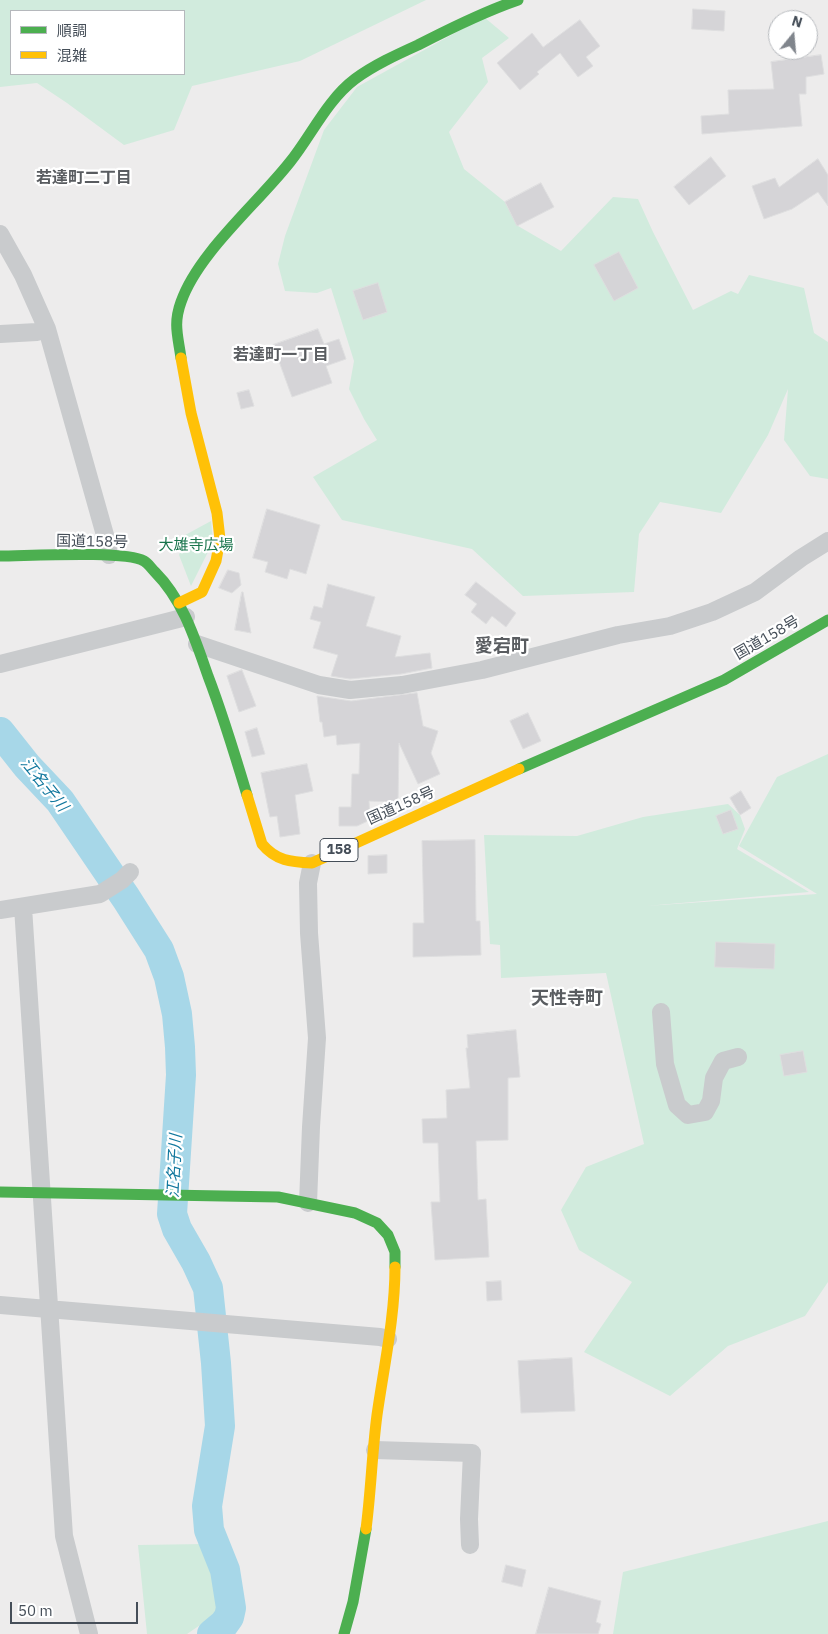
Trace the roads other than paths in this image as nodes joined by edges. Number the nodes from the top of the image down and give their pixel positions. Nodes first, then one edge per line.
1 (518, 0) edge
2 (0, 234) edge
3 (47, 329) junction
4 (0, 334) edge
5 (828, 541) edge
6 (109, 555) junction
7 (0, 556) edge
8 (182, 610) junction
9 (828, 620) edge
10 (197, 644) junction
11 (0, 664) edge
12 (312, 863) junction
13 (126, 876) dead end
14 (23, 906) junction
15 (0, 910) edge
16 (662, 1012) dead end
17 (738, 1057) dead end
18 (0, 1192) edge
19 (41, 1193) junction
20 (308, 1203) junction
21 (0, 1305) edge
22 (50, 1309) junction
23 (388, 1339) junction
24 (375, 1450) junction
25 (470, 1545) dead end
26 (89, 1634) edge
27 (344, 1634) edge

1 - 8 main road
2 - 3 street
3 - 4 street
3 - 6 street
5 - 10 street
6 - 7 main road, 国道158号 / 158
6 - 8 main road, 国道158号 / 158
8 - 10 main road, 国道158号 / 158
8 - 11 street
9 - 12 main road, 国道158号 / 158
10 - 12 main road, 国道158号 / 158
12 - 20 street
13 - 14 street
14 - 15 street
14 - 19 street
16 - 17 street
18 - 19 main road
19 - 20 main road
19 - 22 street
20 - 23 main road
21 - 22 street
22 - 23 street
22 - 26 street
23 - 24 main road
24 - 25 street
24 - 27 main road

